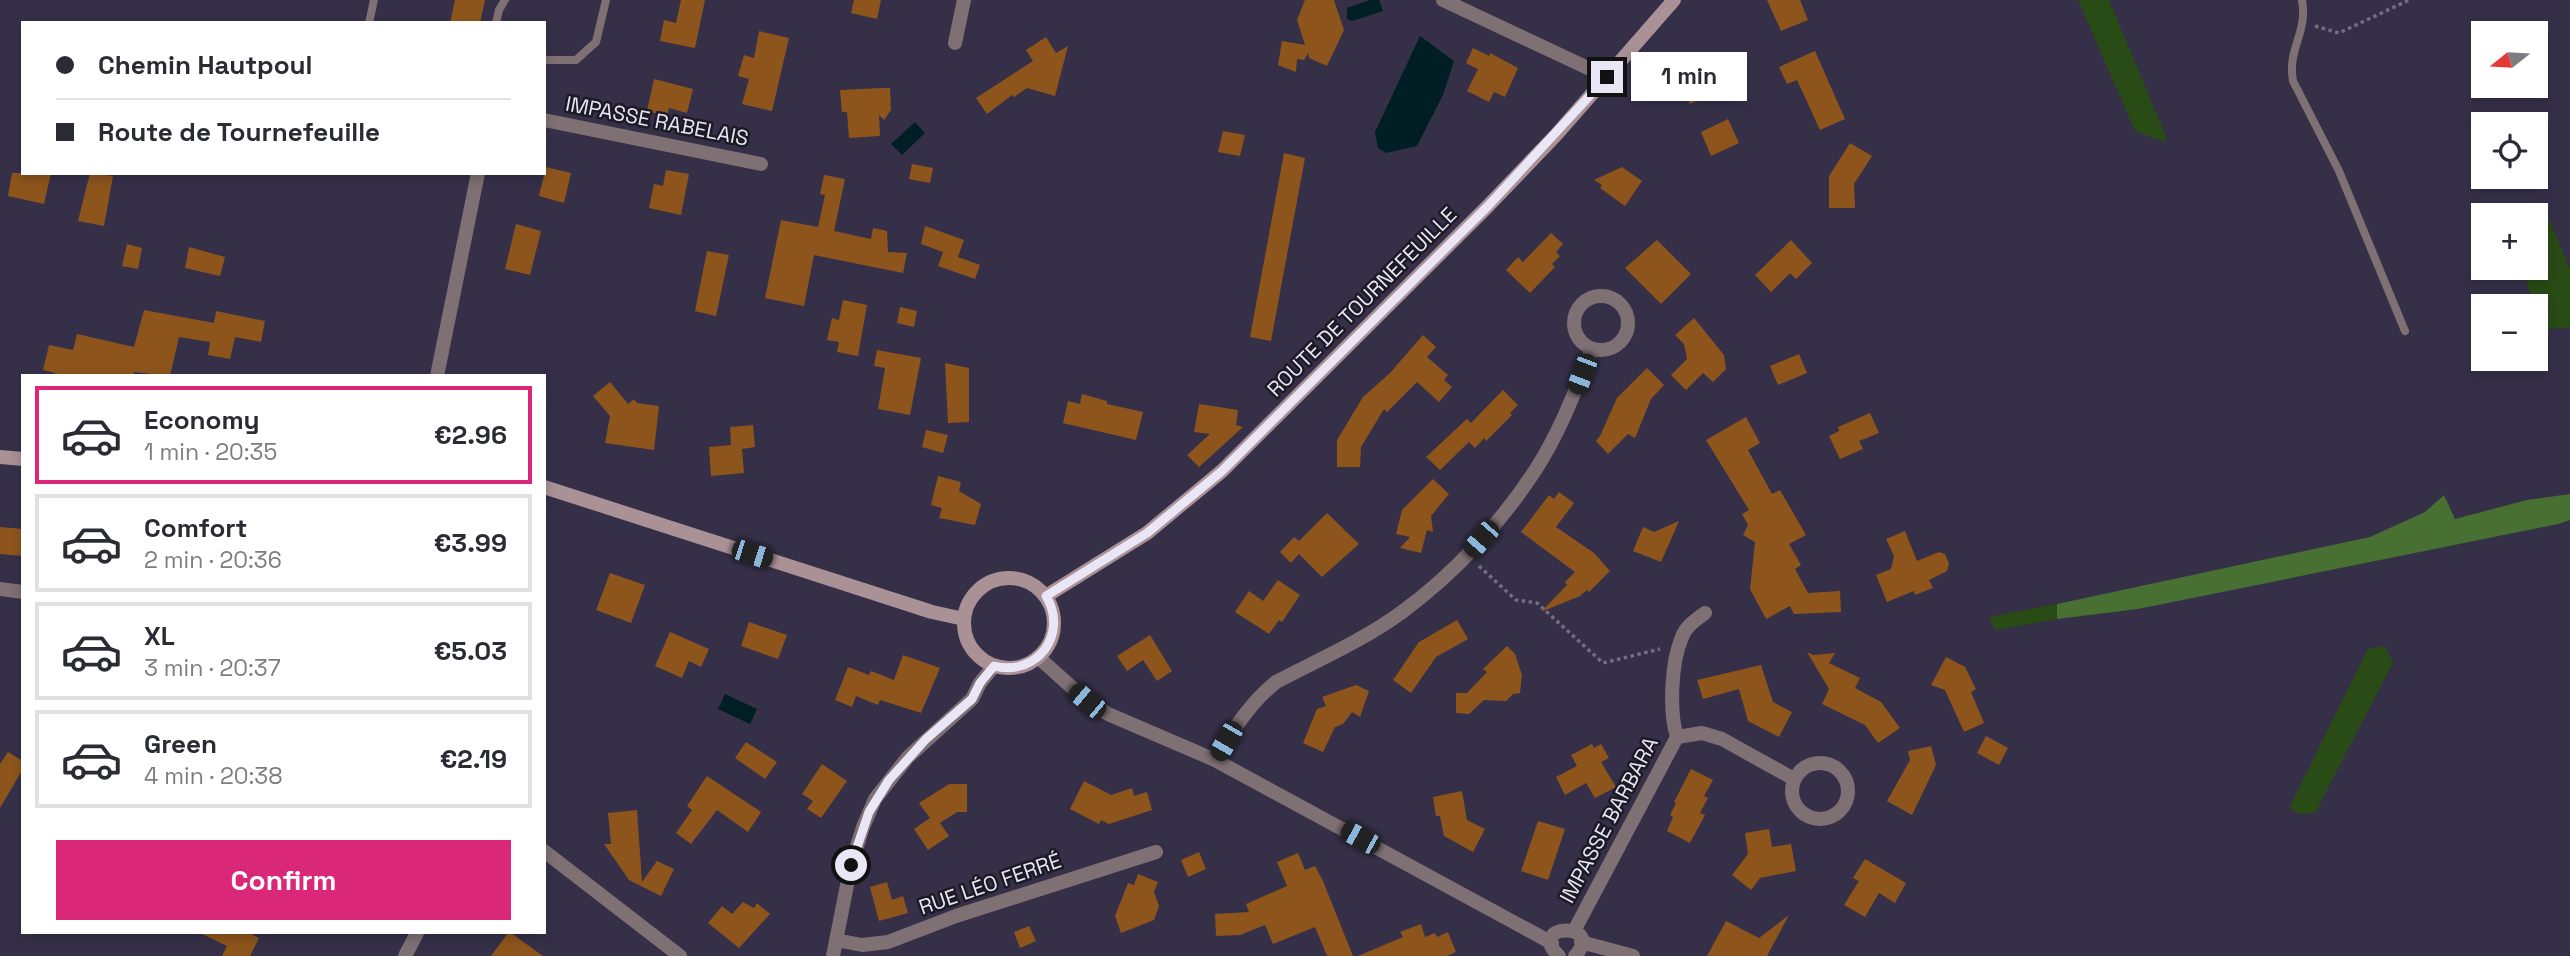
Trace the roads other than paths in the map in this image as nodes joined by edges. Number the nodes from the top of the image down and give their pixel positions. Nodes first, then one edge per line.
1 (374, 0) edge
2 (505, 0) edge
3 (606, 0) edge
4 (964, 0) edge
5 (1443, 0) edge
6 (1674, 0) edge
7 (2302, 0) edge
8 (369, 21) edge
9 (496, 21) edge
10 (955, 43) dead end
11 (546, 60) edge
12 (1607, 77) junction
13 (546, 120) edge
14 (761, 164) dead end
15 (478, 175) edge
16 (2404, 331) dead end
17 (1592, 349) dead end
18 (438, 374) edge
19 (0, 457) edge
20 (21, 459) edge
21 (546, 488) edge
22 (0, 589) edge
23 (21, 592) edge
24 (1046, 596) junction
25 (1705, 613) dead end
26 (964, 619) junction
27 (1038, 657) junction
28 (994, 666) junction
29 (1677, 737) junction
30 (1215, 760) junction
31 (1794, 779) junction
32 (1156, 852) dead end
33 (546, 853) edge
34 (416, 934) edge
35 (836, 940) junction
36 (1577, 943) edge
37 (1555, 952) edge
38 (405, 956) edge
39 (680, 956) edge
40 (833, 956) edge
41 (1633, 956) edge

1 - 8 lane
2 - 9 lane
3 - 11 lane
4 - 10 street
5 - 12 street
6 - 12 street, ROUTE DE TOURNEFEUILLE
7 - 16 lane
12 - 24 street, ROUTE DE TOURNEFEUILLE
13 - 14 street, IMPASSE RABELAIS
15 - 18 street
17 - 30 street
19 - 20 street
21 - 26 street
22 - 23 street
24 - 26 street
24 - 27 street
25 - 29 street, IMPASSE BARBARA
26 - 28 street
27 - 28 street
27 - 30 street
28 - 35 street
29 - 31 street
29 - 36 street, IMPASSE BARBARA
30 - 37 street
31 - 31 street
32 - 35 street, RUE LÉO FERRÉ
33 - 39 street
34 - 38 street
35 - 40 street
36 - 37 street
36 - 41 street

